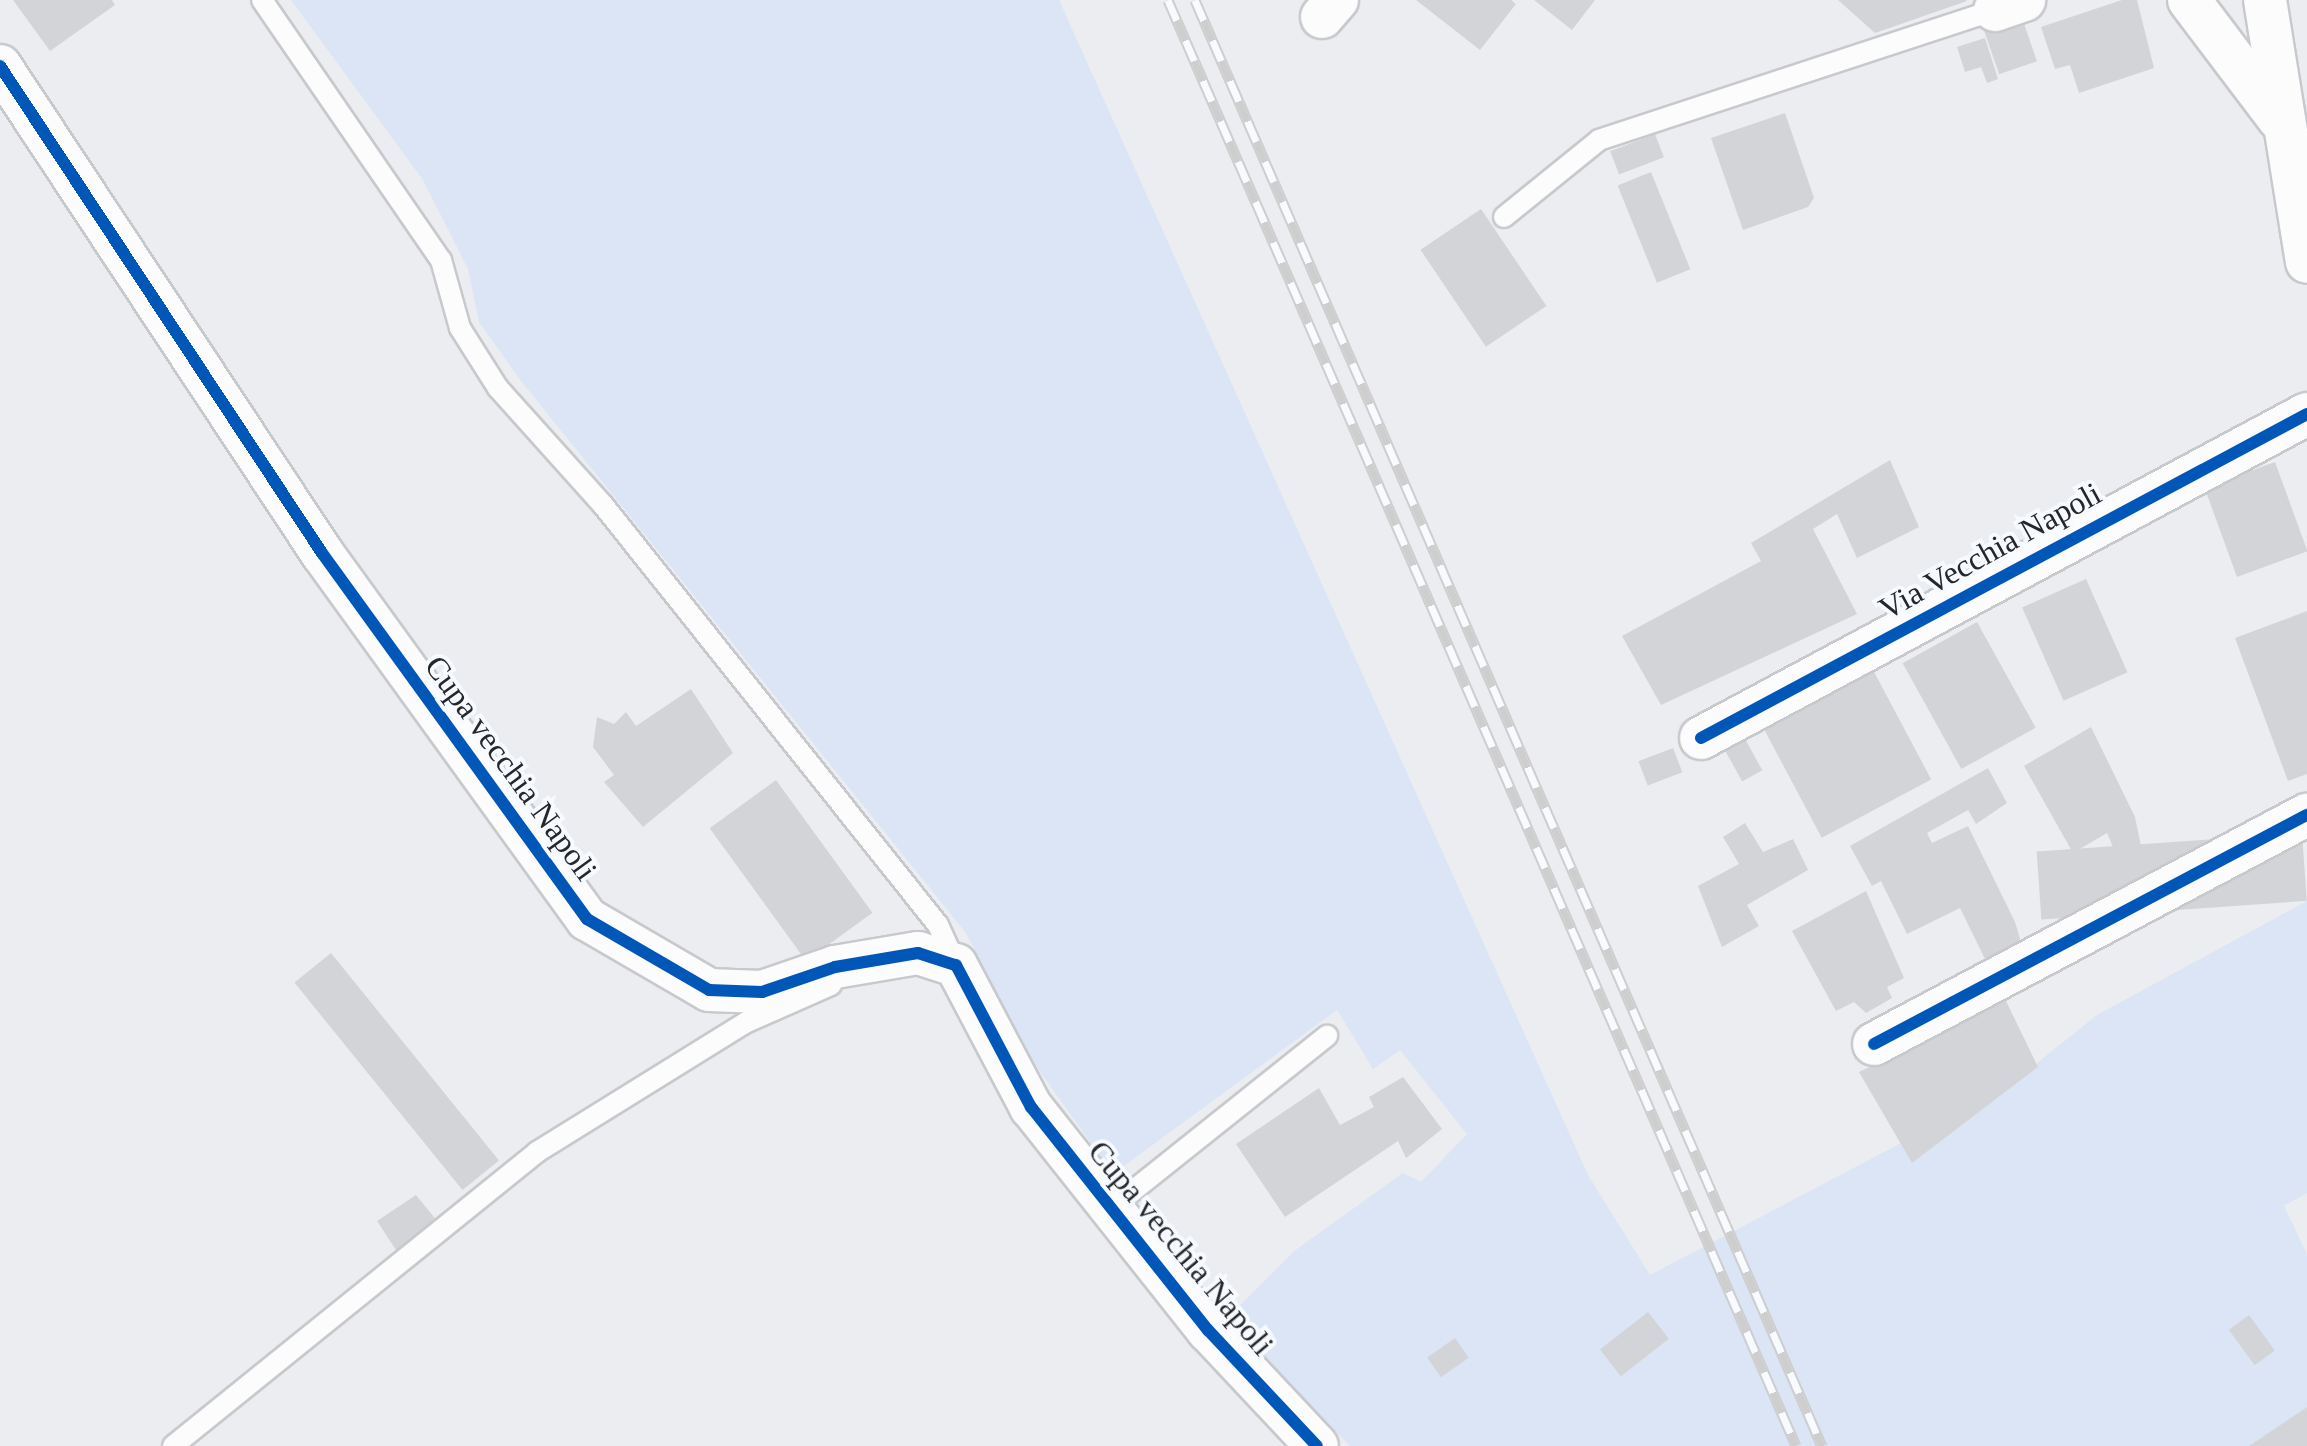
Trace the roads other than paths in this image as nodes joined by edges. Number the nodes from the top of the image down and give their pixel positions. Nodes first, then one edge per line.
1 (262, 0) edge
2 (2189, 0) edge
3 (2265, 0) edge
4 (2010, 5) edge
5 (0, 66) edge
6 (2280, 120) junction
7 (1504, 217) dead end
8 (2307, 262) edge
9 (2307, 414) edge
10 (1700, 738) dead end
11 (2307, 815) edge
12 (956, 964) junction
13 (858, 969) junction
14 (1327, 1036) dead end
15 (1874, 1044) dead end
16 (1110, 1209) junction
17 (173, 1446) edge
18 (1317, 1446) edge

1 - 12 lane
2 - 6 street
3 - 6 street
4 - 7 lane
5 - 13 street, Cupa vecchia Napoli
6 - 8 street
9 - 10 street, Via Vecchia Napoli
11 - 15 street
12 - 13 street, Cupa vecchia Napoli
12 - 16 street, Cupa vecchia Napoli
13 - 17 lane
14 - 16 lane
16 - 18 street, Cupa vecchia Napoli

